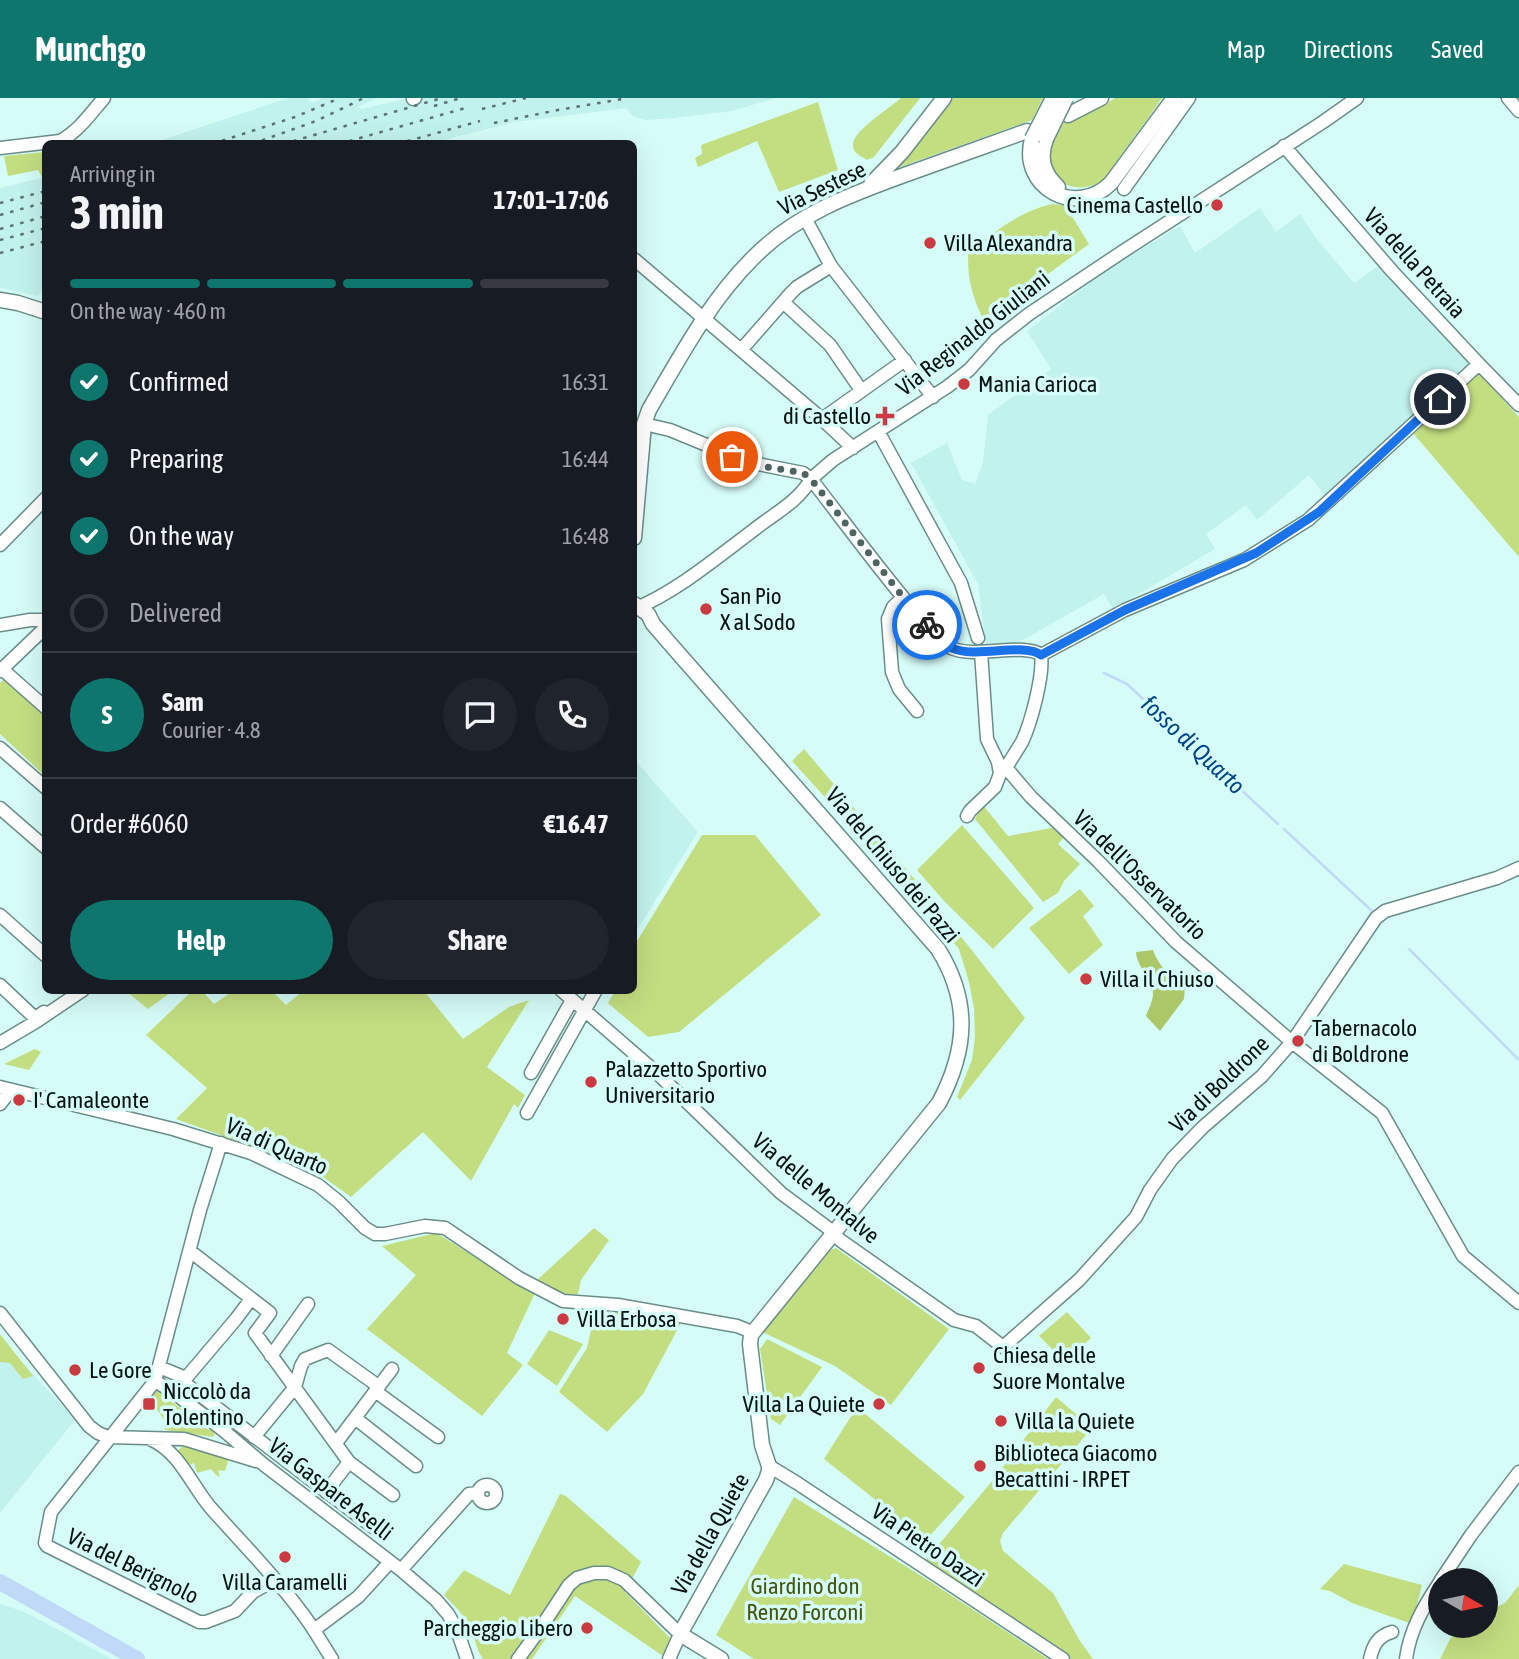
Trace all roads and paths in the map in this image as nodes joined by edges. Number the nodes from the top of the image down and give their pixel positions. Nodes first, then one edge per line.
1 (104, 98) edge
2 (944, 98) edge
3 (1053, 98) edge
4 (1066, 98) edge
5 (1101, 98) edge
6 (1189, 98) edge
7 (1357, 98) edge
8 (1508, 98) edge
9 (1169, 102) edge
10 (1519, 111) edge
11 (1068, 114) dead end
12 (1035, 136) junction
13 (62, 140) edge
14 (42, 143) edge
15 (1284, 146) junction
16 (0, 148) edge
17 (1124, 189) dead end
18 (862, 191) junction
19 (805, 218) junction
20 (637, 262) edge
21 (831, 266) junction
22 (0, 300) edge
23 (783, 302) junction
24 (42, 311) edge
25 (704, 318) junction
26 (741, 350) junction
27 (905, 360) junction
28 (1479, 364) junction
29 (861, 390) junction
30 (933, 397) junction
31 (1519, 405) edge
32 (822, 419) junction
33 (639, 423) edge
34 (879, 432) junction
35 (853, 447) junction
36 (637, 469) edge
37 (811, 479) junction
38 (42, 503) edge
39 (0, 545) edge
40 (903, 597) junction
41 (637, 607) edge
42 (637, 616) edge
43 (42, 620) edge
44 (0, 625) edge
45 (42, 630) edge
46 (978, 638) dead end
47 (981, 652) junction
48 (1041, 655) junction
49 (1, 670) edge
50 (42, 705) edge
51 (917, 711) dead end
52 (0, 748) edge
53 (42, 785) edge
54 (0, 808) edge
55 (967, 816) dead end
56 (42, 845) edge
57 (1519, 868) edge
58 (0, 915) edge
59 (42, 952) edge
60 (0, 985) edge
61 (77, 994) edge
62 (565, 994) edge
63 (594, 994) edge
64 (572, 1000) junction
65 (51, 1011) junction
66 (586, 1012) junction
67 (1292, 1042) junction
68 (0, 1043) edge
69 (531, 1073) dead end
70 (5, 1089) edge
71 (0, 1104) edge
72 (527, 1113) dead end
73 (221, 1143) junction
74 (834, 1233) junction
75 (190, 1251) junction
76 (251, 1299) junction
77 (1519, 1303) edge
78 (308, 1304) dead end
79 (0, 1312) edge
80 (236, 1319) junction
81 (752, 1332) junction
82 (255, 1333) junction
83 (1003, 1347) joint
84 (271, 1356) junction
85 (159, 1367) junction
86 (392, 1369) dead end
87 (186, 1378) junction
88 (155, 1381) junction
89 (295, 1387) junction
90 (377, 1390) junction
91 (132, 1413) junction
92 (355, 1418) junction
93 (223, 1430) junction
94 (110, 1437) junction
95 (142, 1437) junction
96 (254, 1437) junction
97 (438, 1437) dead end
98 (335, 1443) junction
99 (216, 1448) junction
100 (349, 1462) junction
101 (263, 1464) junction
102 (416, 1466) dead end
103 (769, 1466) junction
104 (1519, 1472) edge
105 (326, 1492) junction
106 (393, 1495) dead end
107 (498, 1513) dead end
108 (373, 1527) dead end
109 (396, 1566) junction
110 (1449, 1568) edge
111 (275, 1580) junction
112 (1428, 1600) edge
113 (314, 1630) junction
114 (1392, 1632) dead end
115 (680, 1634) junction
116 (467, 1655) edge
117 (332, 1659) edge
118 (518, 1659) edge
119 (669, 1659) edge
120 (720, 1659) edge
121 (1063, 1659) edge
122 (1370, 1659) edge
123 (1406, 1659) edge

1 - 13 street
2 - 18 main road
3 - 12 main road, bridge
4 - 12 main road, bridge
5 - 11 main road
6 - 17 street
7 - 15 street, Via Reginaldo Giuliani
8 - 10 street
9 - 12 main road
12 - 18 main road, Via Sestese
14 - 16 street
15 - 28 street, Via della Petraia
15 - 30 street, Via Reginaldo Giuliani
18 - 19 main road, Via Sestese
19 - 21 street
19 - 25 main road, Via Sestese
20 - 25 street
21 - 23 street
21 - 27 street
22 - 24 main road
23 - 26 street
23 - 29 street
25 - 26 street
25 - 33 main road, Via Sestese
26 - 32 street
27 - 29 street
27 - 30 street
28 - 31 street, Via della Petraia
28 - 48 street
29 - 32 street
30 - 34 street, Via Reginaldo Giuliani
32 - 35 street
33 - 36 main road
33 - 37 street
34 - 35 street, Via Reginaldo Giuliani
34 - 46 street
35 - 37 street, Via Reginaldo Giuliani
37 - 40 street
37 - 41 street, Via Reginaldo Giuliani
38 - 39 street
40 - 47 street
40 - 51 street
42 - 74 main road, Via del Chiuso dei Pazzi
43 - 44 street
45 - 49 street
47 - 48 street
47 - 55 street
48 - 67 street, Via dell'Osservatorio
49 - 50 street
52 - 53 street
54 - 56 street
57 - 67 street, Via di Boldrone
58 - 59 street
60 - 65 street
61 - 65 street
62 - 64 street, Via delle Montalve
63 - 66 street
64 - 66 street, Via delle Montalve
64 - 69 street
65 - 68 street
66 - 72 street
66 - 74 street, Via delle Montalve
67 - 77 street, Via dell'Osservatorio
67 - 83 street, Via di Boldrone
70 - 71 street
70 - 73 street, Via di Quarto
73 - 75 street
73 - 81 street, Via di Quarto
74 - 81 main road
74 - 83 street, Via delle Montalve
75 - 76 street
75 - 85 street
76 - 80 street
76 - 82 street
78 - 84 street
79 - 94 street
80 - 82 street
80 - 87 street
81 - 103 main road, Via della Quiete
82 - 84 street
84 - 89 street
85 - 87 street
85 - 88 street
86 - 90 street
87 - 96 street
88 - 91 street
88 - 93 street, Via Gaspare Aselli
89 - 90 street
89 - 96 street
89 - 98 street
90 - 92 street
90 - 97 street
91 - 94 street
91 - 95 street
92 - 98 street
92 - 102 street
93 - 99 street
93 - 101 street, Via Gaspare Aselli
94 - 95 street
94 - 111 street, Via del Berignolo
95 - 99 street
95 - 111 street
96 - 105 street
98 - 100 street
99 - 101 street
100 - 105 street
100 - 106 street
101 - 109 street, Via Gaspare Aselli
103 - 115 main road, Via della Quiete
103 - 121 street, Via Pietro Dazzi
104 - 110 street
105 - 108 street
107 - 109 street
109 - 113 street
109 - 116 street, Via Gaspare Aselli
111 - 113 street
112 - 123 street
113 - 117 street
114 - 122 street
115 - 118 street
115 - 119 street
115 - 120 main road

